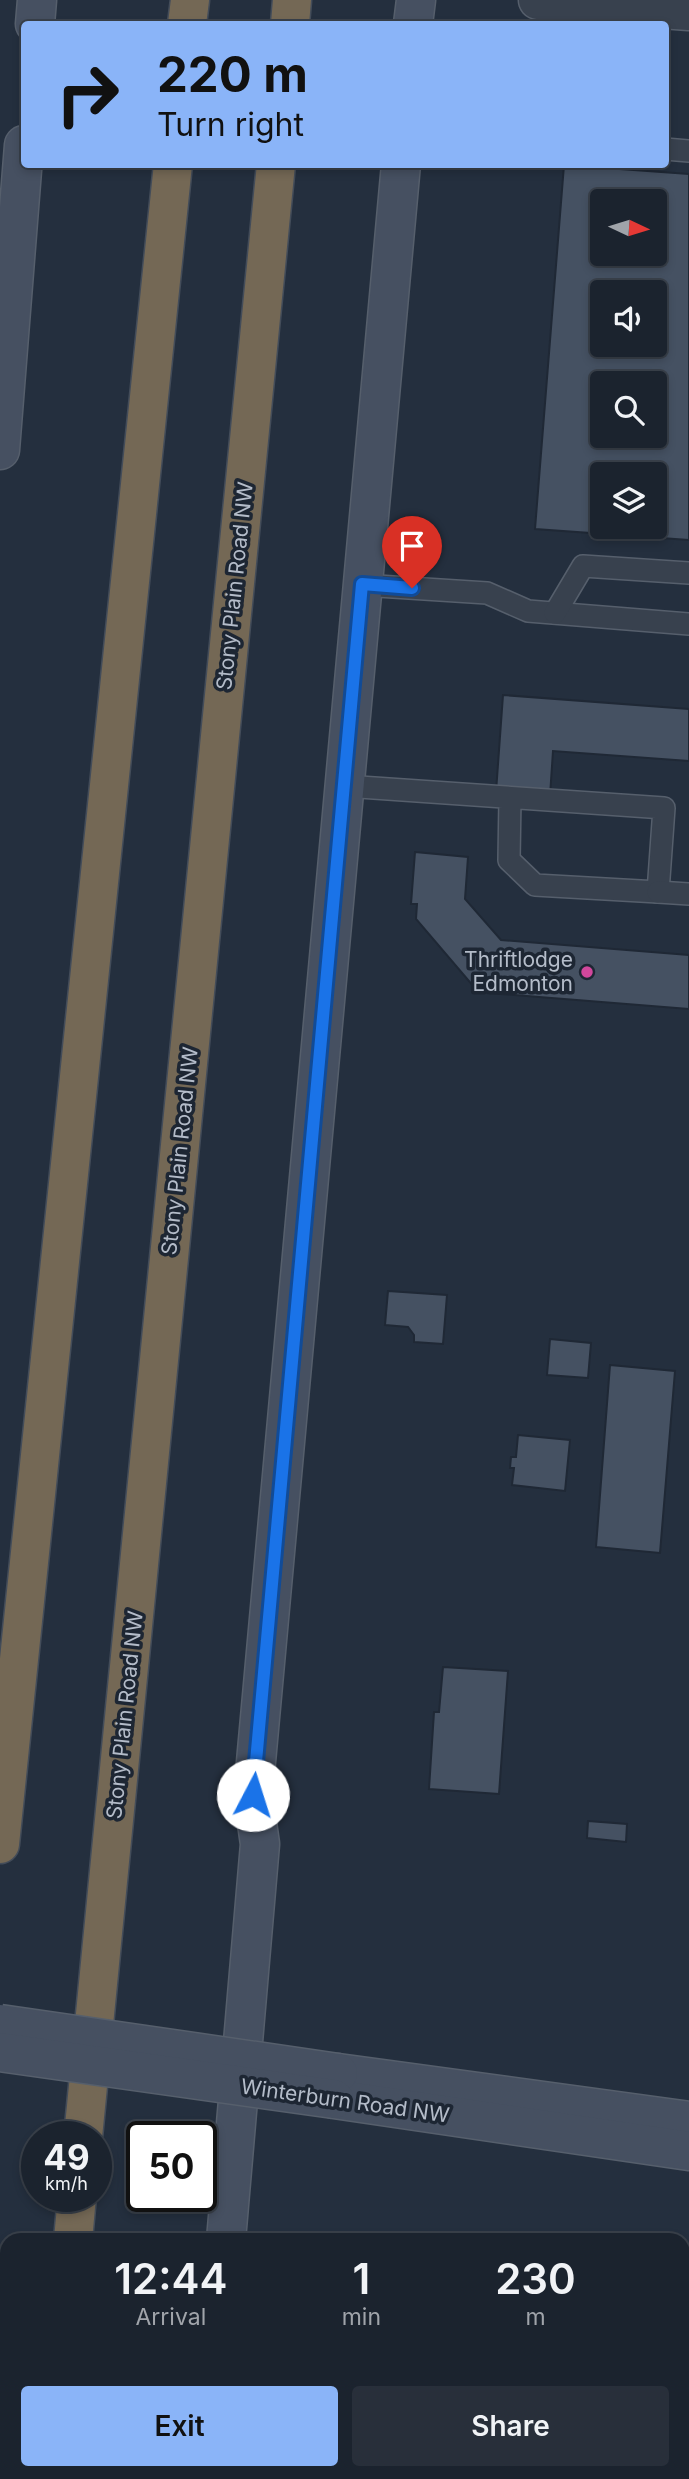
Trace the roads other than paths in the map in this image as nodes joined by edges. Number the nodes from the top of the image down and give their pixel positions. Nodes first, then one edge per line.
1 (37, 0) edge
2 (190, 0) edge
3 (292, 0) edge
4 (416, 0) edge
5 (538, 0) edge
6 (601, 2) edge
7 (689, 11) edge
8 (35, 21) edge
9 (187, 21) edge
10 (290, 21) edge
11 (413, 21) edge
12 (669, 149) edge
13 (689, 151) edge
14 (21, 168) edge
15 (173, 168) edge
16 (276, 168) edge
17 (401, 168) edge
18 (7, 276) edge
19 (0, 450) edge
20 (689, 573) edge
21 (362, 584) junction
22 (555, 613) junction
23 (689, 624) edge
24 (345, 786) junction
25 (510, 798) junction
26 (658, 892) junction
27 (689, 894) edge
28 (0, 1844) edge
29 (0, 2024) edge
30 (0, 2052) edge
31 (336, 2086) junction
32 (85, 2121) edge
33 (689, 2121) edge
34 (689, 2151) edge
35 (76, 2212) edge
36 (74, 2233) edge
37 (227, 2233) edge

1 - 8 main road
2 - 9 highway
3 - 10 highway
4 - 11 main road
5 - 6 street
6 - 7 street
12 - 13 lane
14 - 18 main road
15 - 28 highway
16 - 32 highway, Stony Plain Road NW
17 - 21 main road
18 - 19 main road
20 - 22 lane
21 - 22 lane
21 - 24 main road
22 - 23 lane
24 - 25 lane
24 - 37 main road
25 - 26 lane
25 - 26 lane
26 - 27 lane
29 - 31 main road, Winterburn Road NW, bridge
30 - 31 main road, Winterburn Road NW, bridge
31 - 33 main road, Winterburn Road NW
31 - 34 main road, Winterburn Road NW
35 - 36 highway

